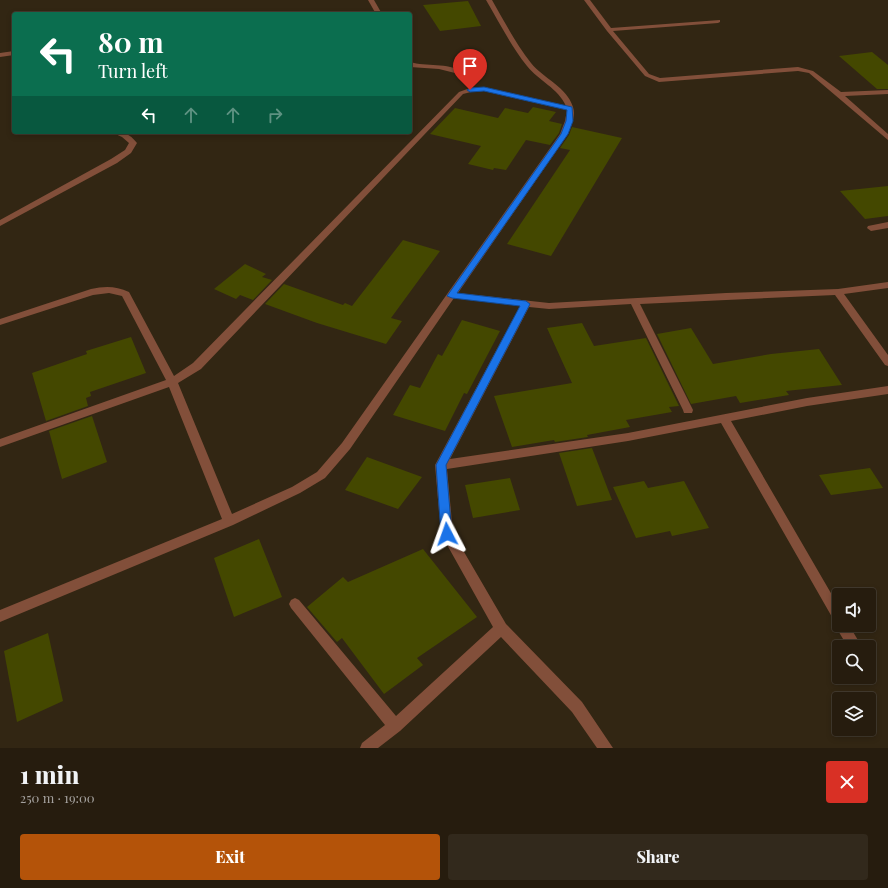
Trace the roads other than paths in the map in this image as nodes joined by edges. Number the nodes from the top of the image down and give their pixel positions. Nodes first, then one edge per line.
1 (371, 0) edge
2 (489, 0) edge
3 (587, 0) edge
4 (378, 12) edge
5 (718, 21) dead end
6 (609, 30) junction
7 (12, 54) edge
8 (0, 55) edge
9 (412, 65) edge
10 (459, 72) dead end
11 (888, 92) edge
12 (840, 94) junction
13 (570, 109) junction
14 (122, 134) edge
15 (888, 138) edge
16 (0, 223) edge
17 (888, 225) edge
18 (871, 228) dead end
19 (888, 285) edge
20 (838, 292) junction
21 (452, 296) junction
22 (634, 302) junction
23 (526, 304) junction
24 (0, 322) edge
25 (888, 362) edge
26 (172, 382) junction
27 (888, 390) edge
28 (688, 410) dead end
29 (724, 419) junction
30 (0, 443) edge
31 (441, 465) junction
32 (230, 521) junction
33 (295, 604) dead end
34 (832, 607) edge
35 (0, 616) edge
36 (501, 628) junction
37 (395, 726) junction
38 (367, 748) edge
39 (606, 748) edge

1 - 4 street
2 - 13 street
3 - 6 street
5 - 6 street
6 - 12 street
7 - 8 street
9 - 10 street
11 - 12 street
12 - 15 street
13 - 21 street
13 - 26 street
14 - 16 street
17 - 18 street
19 - 20 street
20 - 22 street
20 - 25 street
21 - 23 street
21 - 32 street
22 - 23 street
22 - 28 street
23 - 31 street
24 - 26 street
26 - 30 street
26 - 32 street
27 - 29 street
29 - 31 street
29 - 34 street
31 - 36 street
32 - 35 street
33 - 37 street
36 - 37 street
36 - 39 street
37 - 38 street

